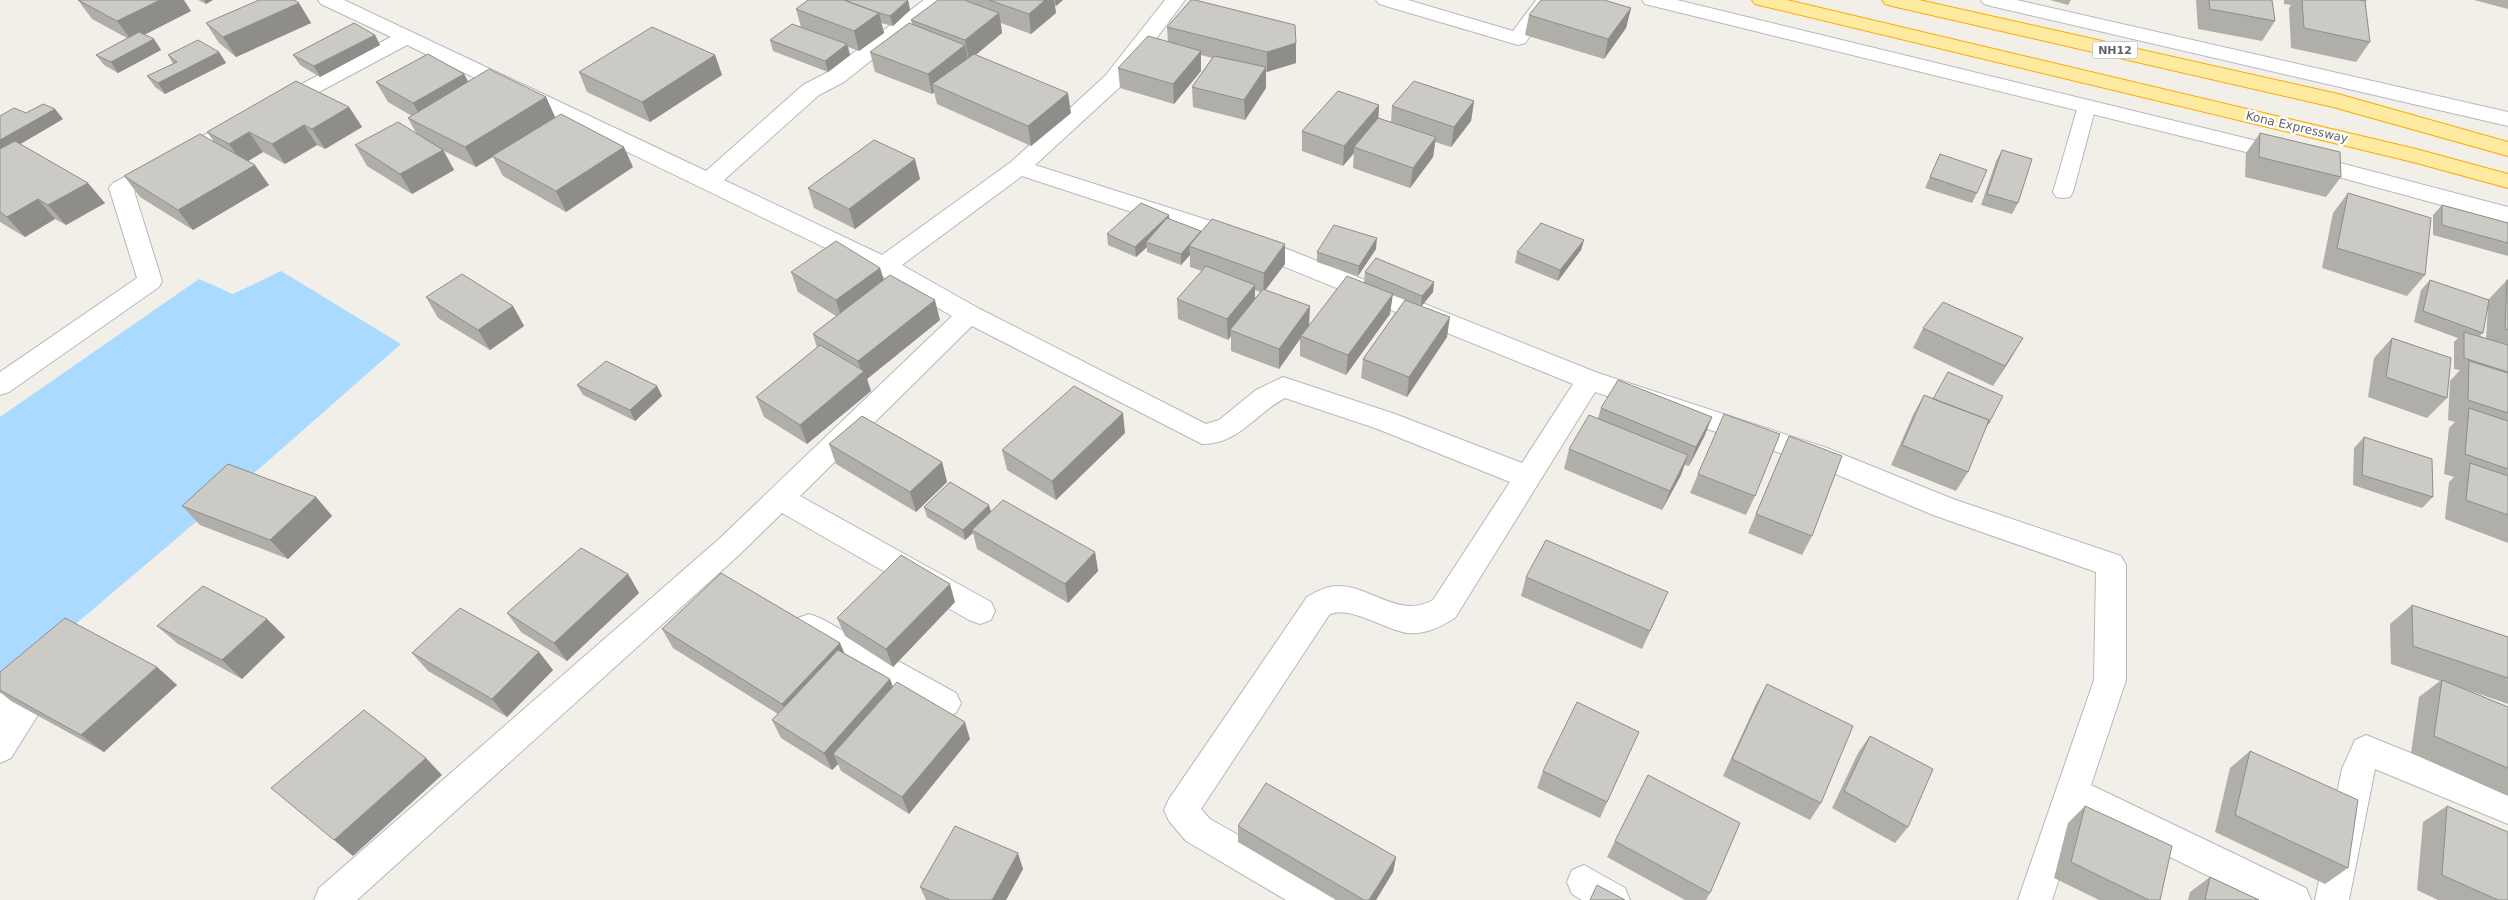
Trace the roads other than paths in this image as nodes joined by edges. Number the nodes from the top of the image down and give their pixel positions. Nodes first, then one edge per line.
1 (328, 0) edge
2 (937, 0) edge
3 (1175, 0) edge
4 (1386, 0) edge
5 (1546, 0) edge
6 (1652, 0) edge
7 (1762, 0) edge
8 (1892, 0) edge
9 (1991, 0) edge
10 (406, 37) junction
11 (2087, 106) junction
12 (2508, 119) edge
13 (2508, 149) edge
14 (1019, 167) junction
15 (709, 181) junction
16 (2508, 181) edge
17 (2063, 192) dead end
18 (2508, 215) edge
19 (884, 266) junction
20 (969, 314) junction
21 (1589, 380) junction
22 (0, 385) edge
23 (1528, 477) junction
24 (779, 498) junction
25 (980, 611) dead end
26 (782, 612) edge
27 (945, 703) dead end
28 (0, 707) edge
29 (0, 748) edge
30 (2072, 792) junction
31 (2508, 808) edge
32 (1584, 882) dead end
33 (331, 900) edge
34 (1319, 900) edge
35 (1613, 900) edge
36 (2035, 900) edge
37 (2294, 900) edge
38 (2332, 900) edge

1 - 10 street
2 - 15 street
3 - 14 street
4 - 5 street
6 - 11 street
7 - 16 highway, Kona Expressway
8 - 13 highway, NH12
9 - 12 street
10 - 15 street
10 - 22 street
11 - 17 lane
11 - 18 street
14 - 19 street
14 - 21 street
15 - 19 street
19 - 20 street
20 - 23 street
20 - 24 street
21 - 23 street
21 - 30 street
23 - 34 street
24 - 25 street
24 - 33 street
26 - 27 street
28 - 29 street
30 - 36 street
30 - 37 street
31 - 38 street
32 - 35 street

